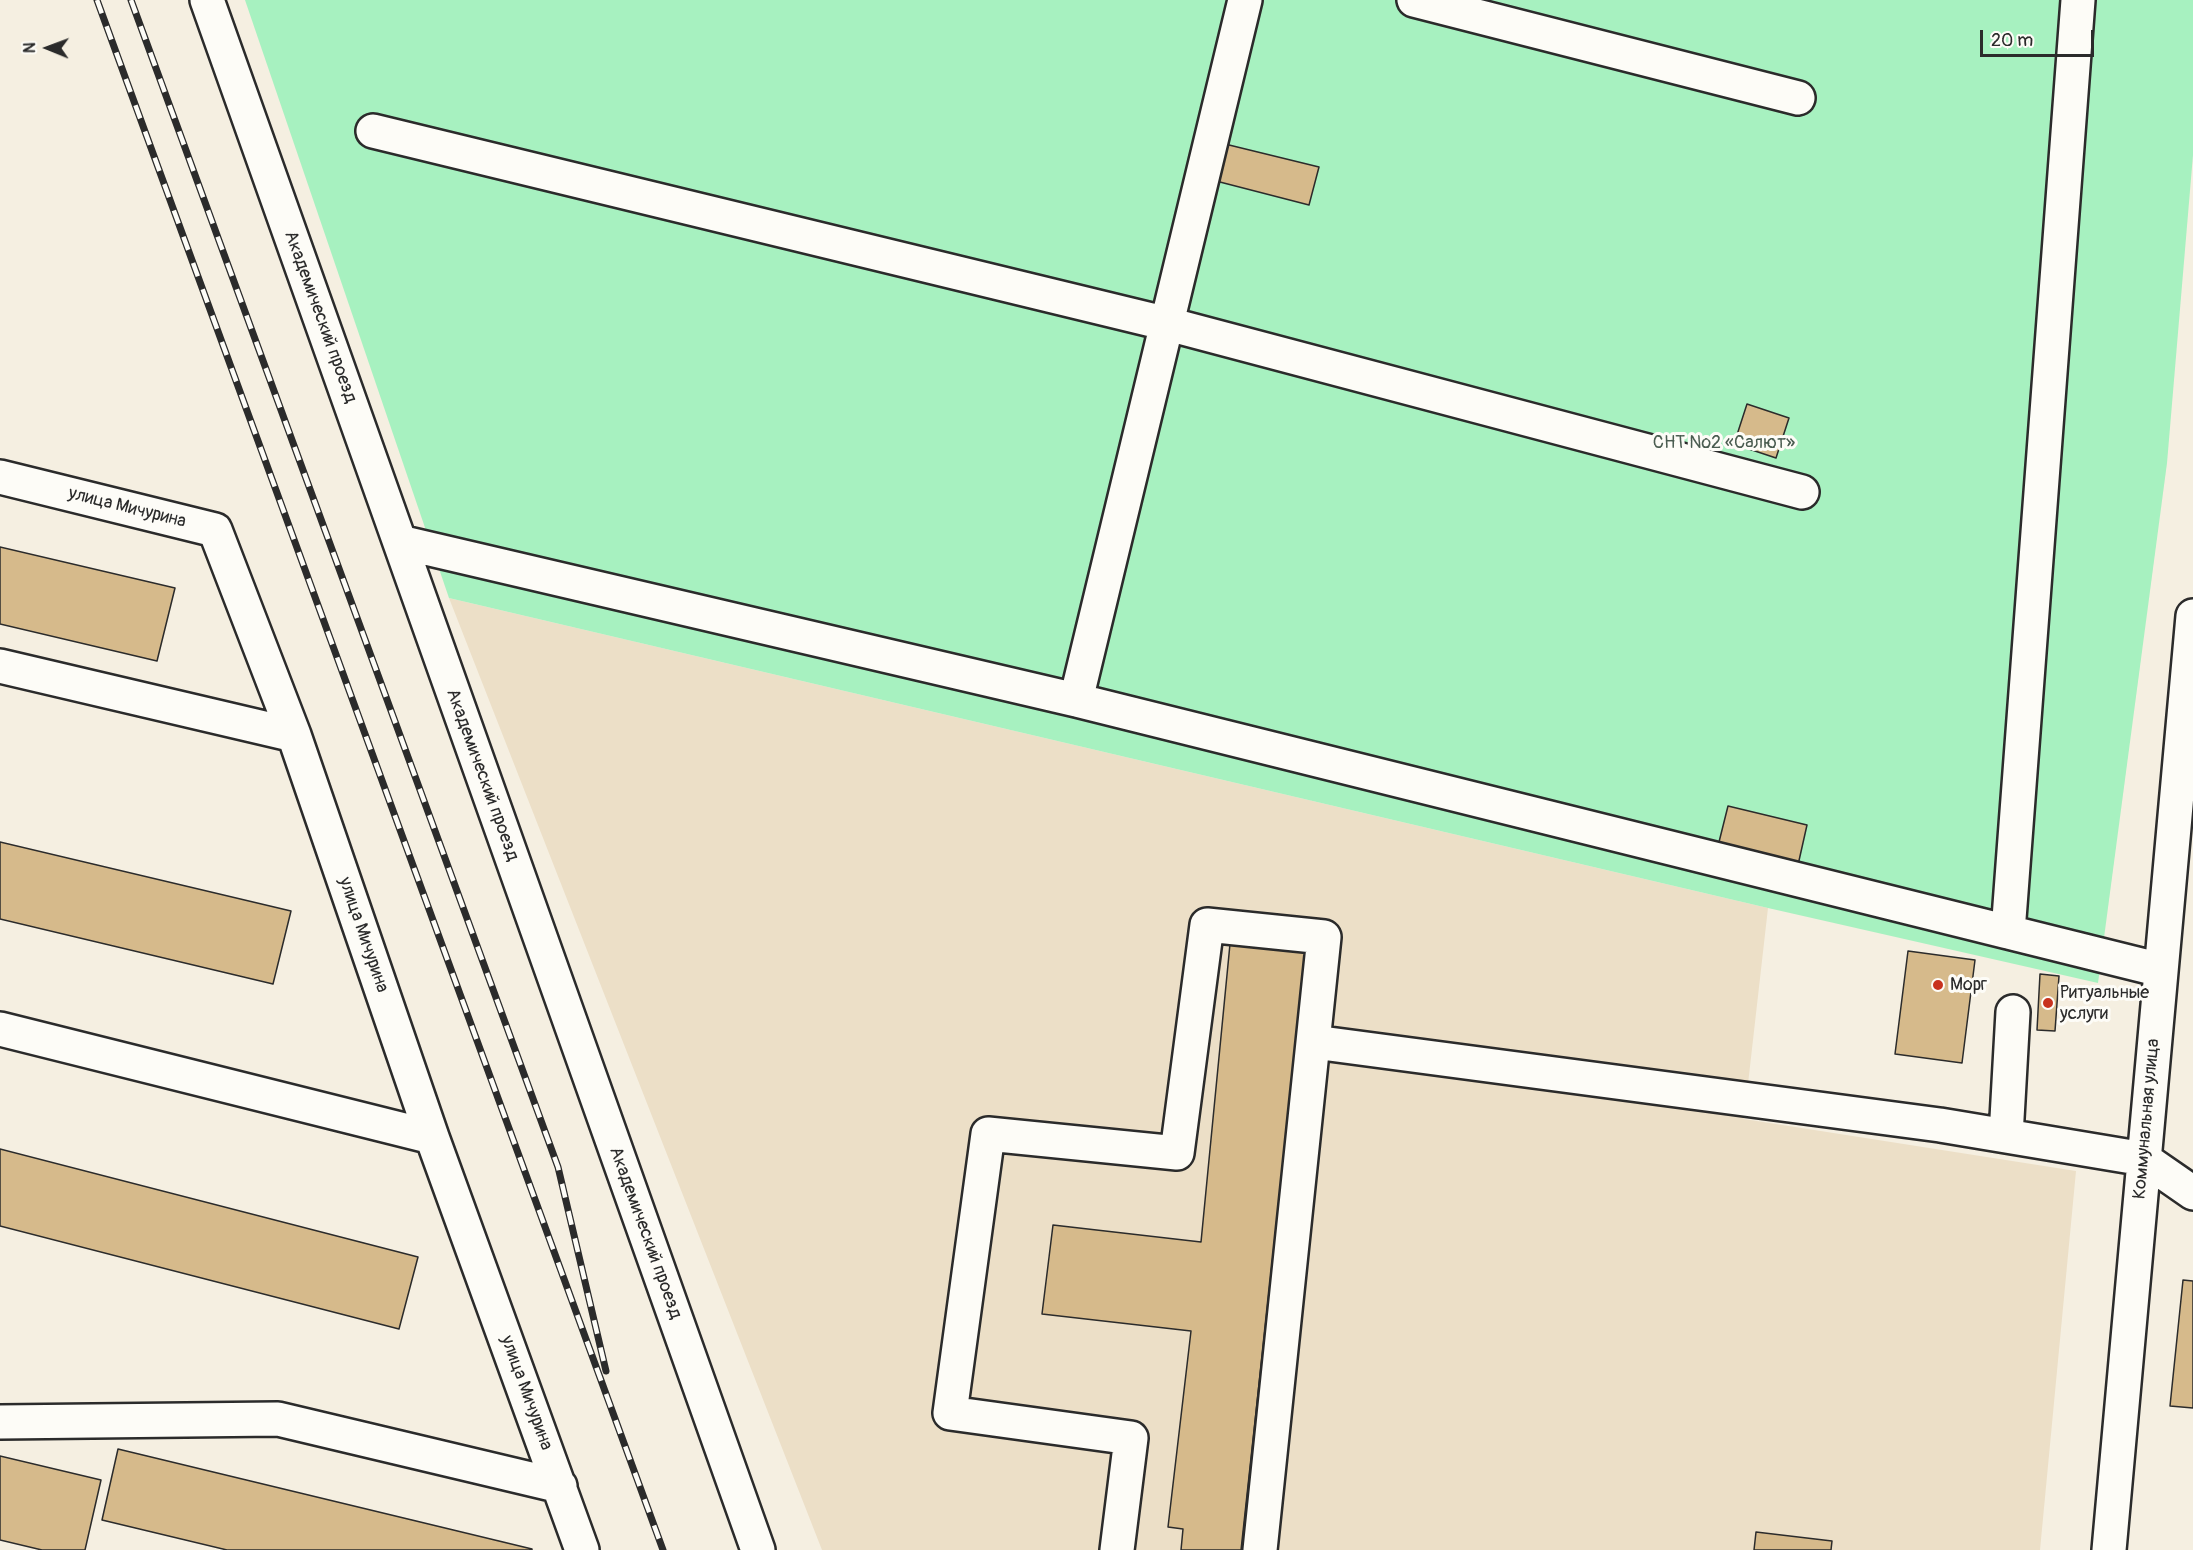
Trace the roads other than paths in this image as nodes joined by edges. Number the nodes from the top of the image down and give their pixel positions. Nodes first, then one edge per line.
1 (207, 0) edge
2 (1245, 0) edge
3 (1414, 0) edge
4 (2078, 0) edge
5 (1798, 98) dead end
6 (373, 131) dead end
7 (1168, 324) junction
8 (0, 477) edge
9 (1802, 492) dead end
10 (400, 542) junction
11 (2193, 616) edge
12 (0, 666) edge
13 (1076, 700) junction
14 (294, 735) junction
15 (2180, 914) edge
16 (2008, 932) junction
17 (2161, 970) junction
18 (2013, 1012) dead end
19 (0, 1029) edge
20 (1314, 1042) junction
21 (2006, 1136) junction
22 (432, 1137) junction
23 (2144, 1159) junction
24 (2193, 1193) edge
25 (0, 1422) edge
26 (560, 1486) junction
27 (582, 1550) edge
28 (758, 1550) edge
29 (1117, 1550) edge
30 (1260, 1550) edge
31 (2109, 1550) edge

1 - 10 street, Академический проезд
2 - 7 street
3 - 5 street
4 - 16 street
6 - 7 street
7 - 9 street
7 - 13 street
8 - 14 street, улица Мичурина
10 - 13 street
10 - 28 street, Академический проезд
11 - 15 street, Коммунальная улица
12 - 14 street
13 - 16 street
14 - 22 street, улица Мичурина
15 - 17 street, Коммунальная улица
16 - 17 street
17 - 23 street, Коммунальная улица
18 - 21 street
19 - 22 street
20 - 21 street
20 - 29 street
20 - 30 street
21 - 23 street
22 - 26 street, улица Мичурина
23 - 24 street
23 - 31 street, Коммунальная улица
25 - 26 street
26 - 27 street, улица Мичурина

